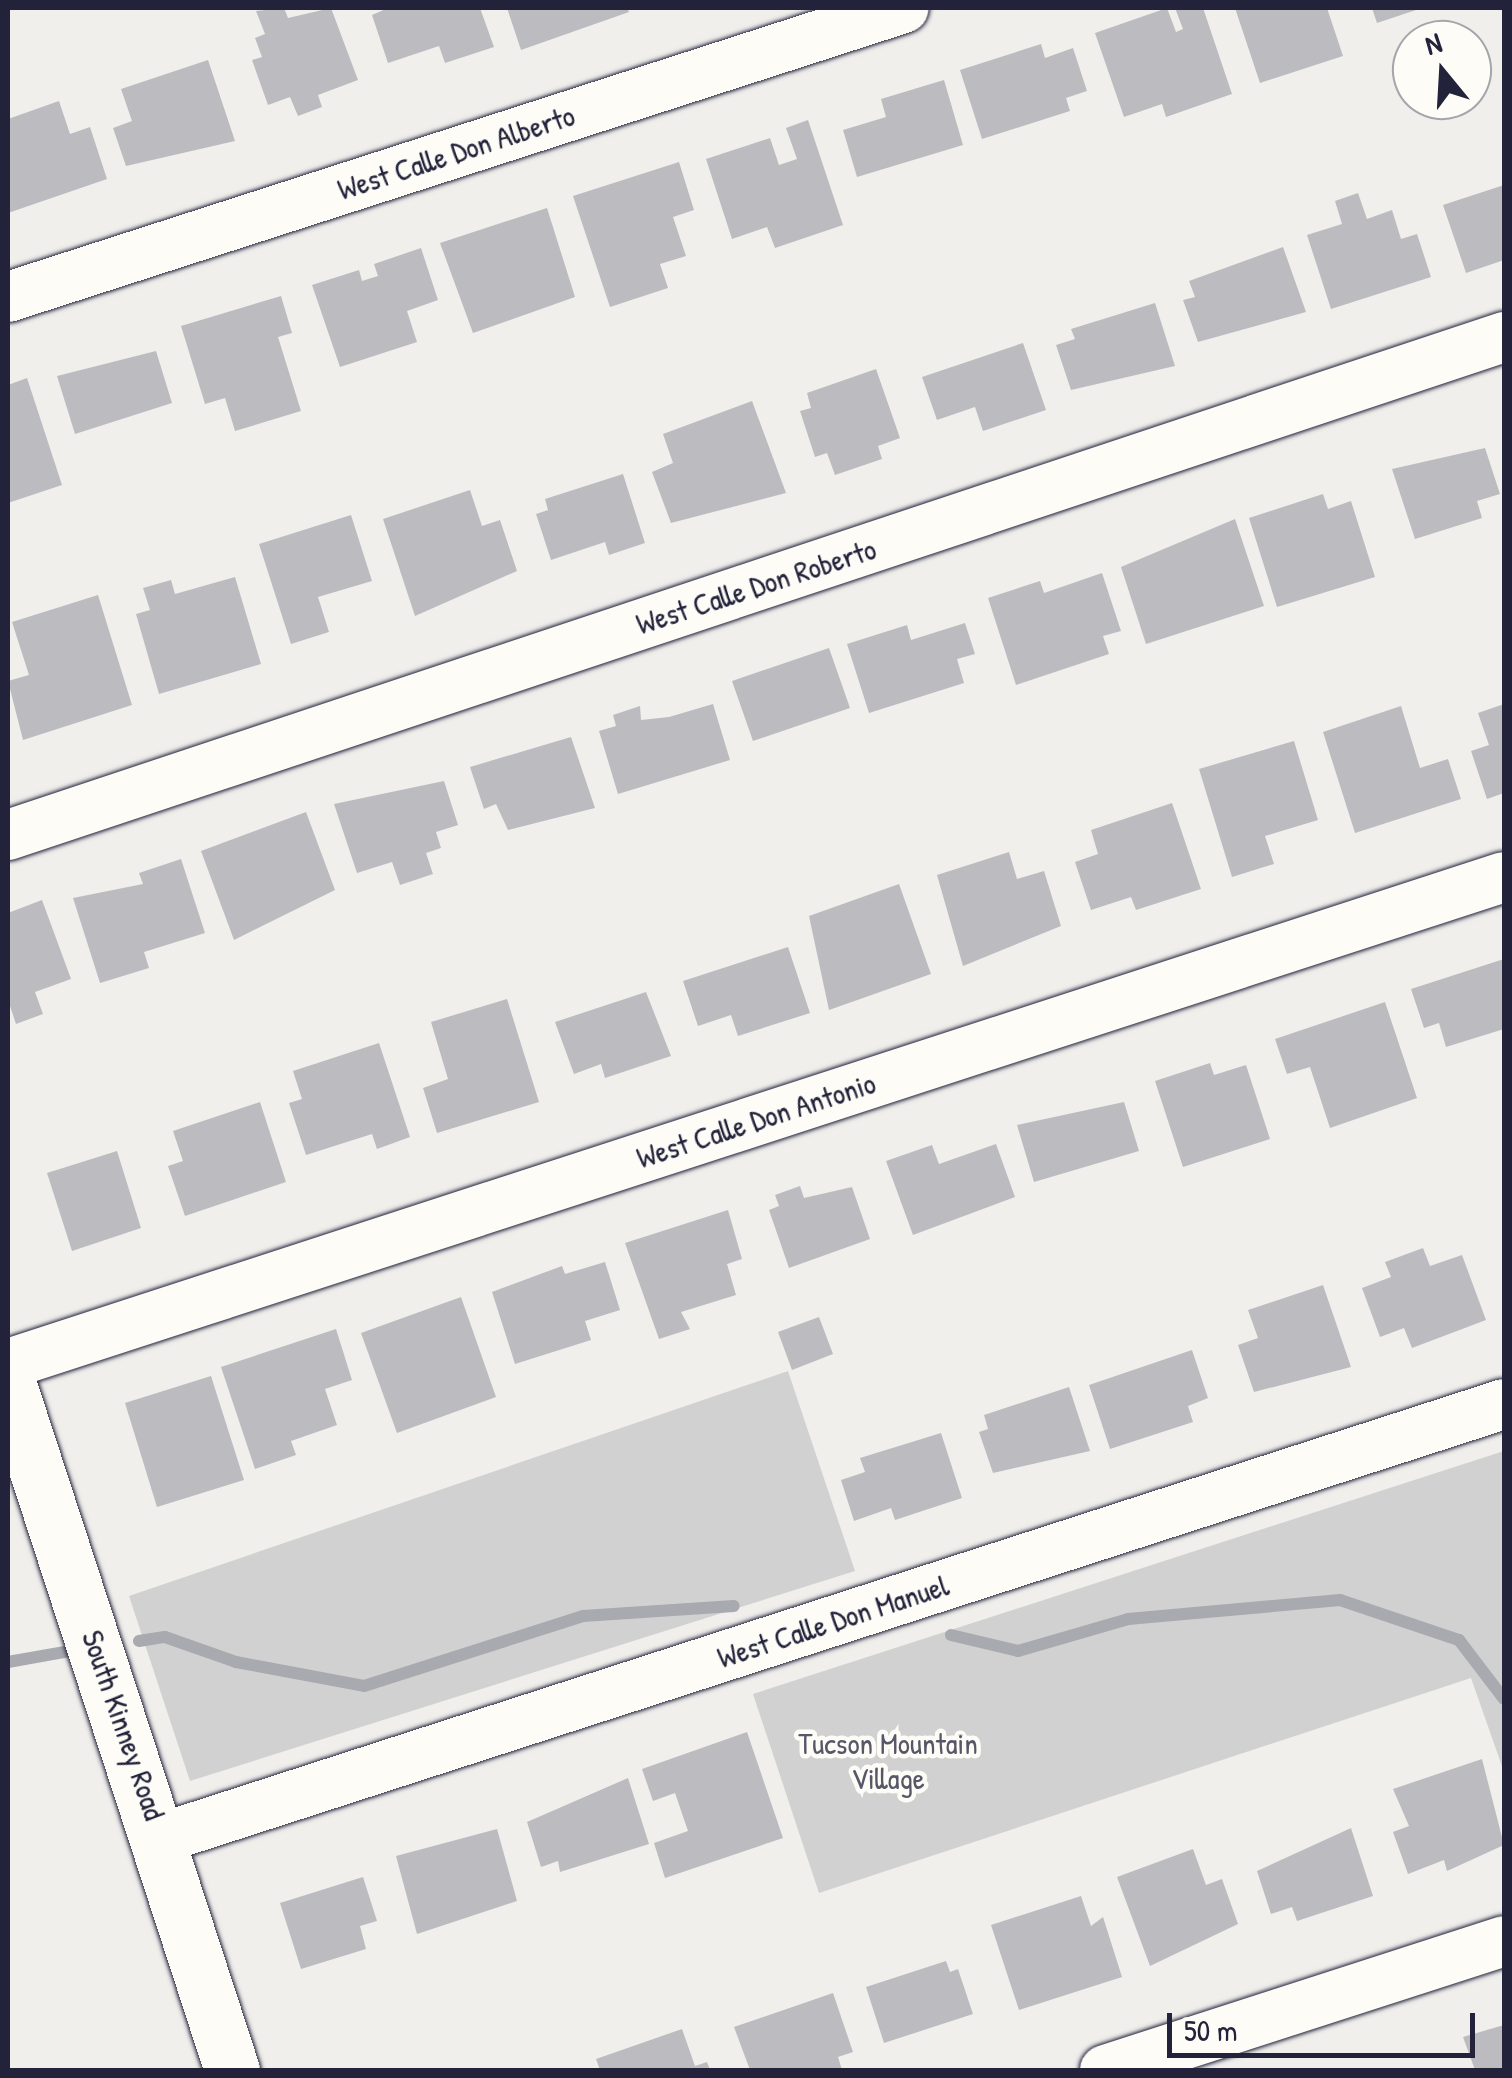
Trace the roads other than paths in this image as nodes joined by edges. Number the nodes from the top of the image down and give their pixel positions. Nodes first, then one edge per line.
1 (904, 8) edge
2 (8, 297) edge
3 (1504, 337) edge
4 (8, 836) edge
5 (1504, 877) edge
6 (8, 1364) edge
7 (8, 1382) edge
8 (1504, 1404) edge
9 (162, 1838) junction
10 (1504, 1942) edge
11 (232, 2070) edge
12 (1105, 2070) edge

1 - 2 street, West Calle Don Alberto
3 - 4 street, West Calle Don Roberto
5 - 6 street, West Calle Don Antonio
7 - 9 main road, South Kinney Road
8 - 9 street, West Calle Don Manuel
9 - 11 main road, South Kinney Road
10 - 12 street

